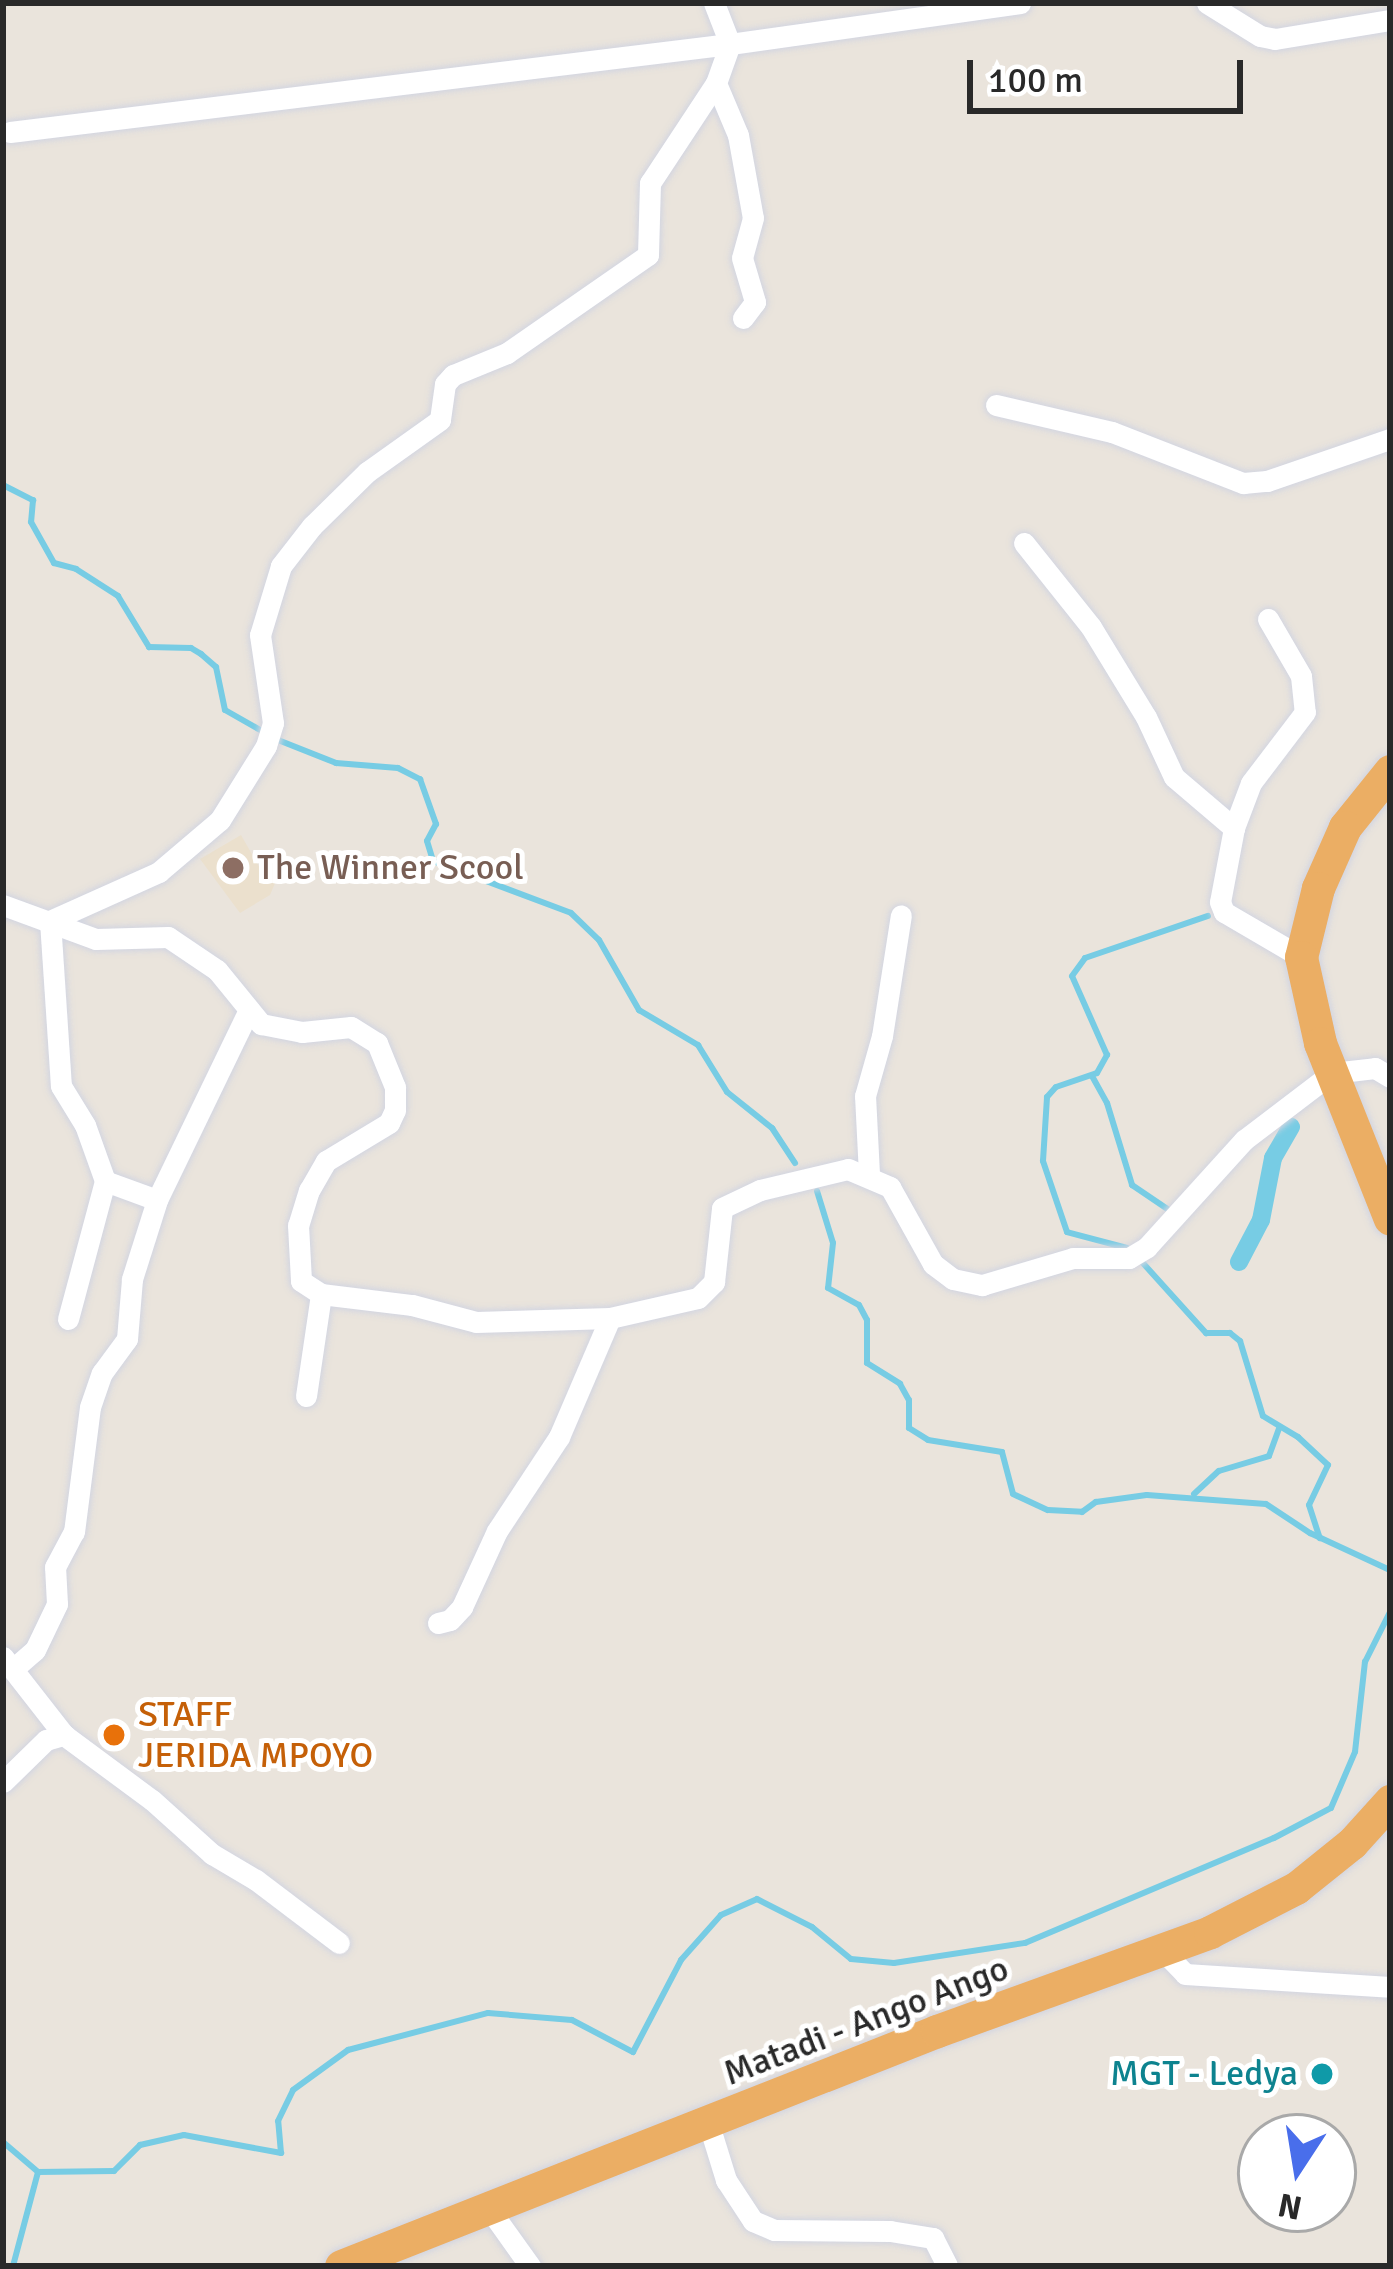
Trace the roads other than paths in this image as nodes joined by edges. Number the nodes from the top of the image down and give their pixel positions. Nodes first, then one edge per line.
1 (714, 3) edge
2 (1020, 3) edge
3 (1207, 3) edge
4 (1390, 20) edge
5 (730, 44) junction
6 (716, 83) junction
7 (10, 132) dead end
8 (743, 319) dead end
9 (996, 406) dead end
10 (1390, 439) edge
11 (1024, 542) dead end
12 (1268, 619) dead end
13 (1390, 771) edge
14 (1234, 828) junction
15 (3, 905) edge
16 (901, 915) dead end
17 (50, 922) junction
18 (1300, 957) junction
19 (249, 1010) junction
20 (1332, 1073) junction
21 (1390, 1077) edge
22 (869, 1174) junction
23 (105, 1181) junction
24 (157, 1200) junction
25 (1390, 1219) edge
26 (321, 1294) junction
27 (610, 1318) junction
28 (68, 1319) dead end
29 (306, 1396) dead end
30 (437, 1623) dead end
31 (8, 1663) edge
32 (64, 1735) junction
33 (3, 1782) edge
34 (1390, 1801) edge
35 (339, 1943) dead end
36 (1163, 1952) junction
37 (1390, 1987) edge
38 (710, 2125) junction
39 (490, 2210) junction
40 (341, 2266) edge
41 (530, 2266) edge
42 (946, 2266) edge

1 - 5 street
2 - 5 street
3 - 4 street
5 - 6 street
5 - 7 street
6 - 8 street
6 - 17 street
9 - 10 street
11 - 14 street
12 - 14 street
13 - 18 highway
14 - 18 street
15 - 17 street
16 - 22 street
17 - 19 street
17 - 23 street
18 - 20 highway
19 - 24 street
19 - 26 street
20 - 21 street
20 - 22 street
20 - 25 highway
22 - 27 street
23 - 24 street
23 - 28 street
24 - 31 street
26 - 27 street
26 - 29 street
27 - 30 street
31 - 32 street
32 - 33 street
32 - 35 street
34 - 36 highway, Matadi - Ango Ango
36 - 37 street
36 - 38 highway, Matadi - Ango Ango
38 - 39 highway, Matadi - Ango Ango
38 - 42 street
39 - 40 highway, Matadi - Ango Ango
39 - 41 street

